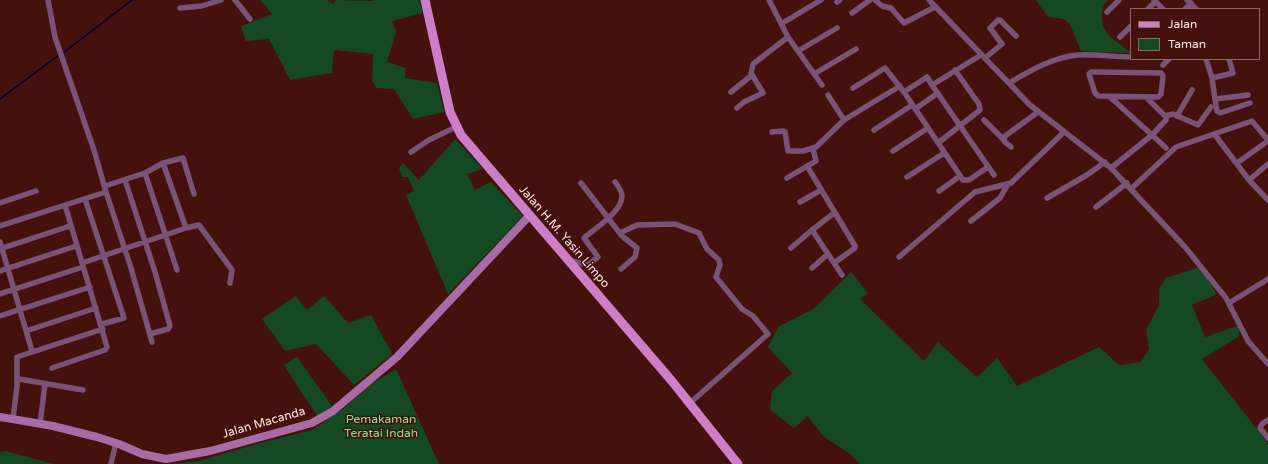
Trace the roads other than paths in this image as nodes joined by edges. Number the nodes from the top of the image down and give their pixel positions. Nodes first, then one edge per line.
1 (48, 0) edge
2 (221, 0) edge
3 (235, 0) edge
4 (425, 0) edge
5 (769, 0) edge
6 (821, 0) edge
7 (870, 0) edge
8 (875, 0) edge
9 (929, 0) edge
10 (1119, 0) edge
11 (935, 7) junction
12 (180, 8) dead end
13 (1107, 12) dead end
14 (852, 13) dead end
15 (250, 19) dead end
16 (781, 24) junction
17 (1130, 27) edge
18 (837, 28) dead end
19 (1016, 36) dead end
20 (788, 37) junction
21 (1120, 37) dead end
22 (856, 49) dead end
23 (798, 51) junction
24 (983, 57) junction
25 (1130, 57) edge
26 (1169, 60) edge
27 (1206, 60) edge
28 (1229, 60) edge
29 (1163, 65) dead end
30 (955, 70) junction
31 (814, 74) junction
32 (752, 75) junction
33 (1212, 78) junction
34 (1009, 83) junction
35 (932, 85) junction
36 (822, 86) dead end
37 (900, 86) junction
38 (853, 88) dead end
39 (1192, 90) dead end
40 (731, 92) dead end
41 (904, 92) junction
42 (938, 93) junction
43 (828, 94) dead end
44 (1248, 95) dead end
45 (1110, 97) junction
46 (1146, 97) junction
47 (1215, 99) junction
48 (1250, 103) dead end
49 (914, 107) junction
50 (737, 108) dead end
51 (1211, 108) dead end
52 (1038, 112) junction
53 (1165, 116) junction
54 (1177, 116) junction
55 (844, 120) junction
56 (984, 120) dead end
57 (456, 126) junction
58 (960, 126) junction
59 (928, 128) junction
60 (874, 130) dead end
61 (772, 132) dead end
62 (1064, 132) junction
63 (1152, 135) junction
64 (1215, 135) junction
65 (1003, 139) junction
66 (1268, 140) edge
67 (938, 143) junction
68 (1011, 147) dead end
69 (1166, 148) dead end
70 (813, 149) junction
71 (894, 150) dead end
72 (412, 152) dead end
73 (944, 153) junction
74 (1105, 162) junction
75 (163, 163) junction
76 (1237, 163) junction
77 (1268, 164) edge
78 (807, 166) junction
79 (988, 167) junction
80 (1112, 168) junction
81 (145, 173) junction
82 (994, 175) dead end
83 (960, 176) junction
84 (907, 177) dead end
85 (787, 178) dead end
86 (125, 180) junction
87 (1249, 180) junction
88 (615, 182) dead end
89 (581, 183) dead end
90 (1127, 183) junction
91 (1008, 184) junction
92 (1132, 188) junction
93 (105, 189) junction
94 (821, 190) junction
95 (36, 191) dead end
96 (939, 191) dead end
97 (194, 194) dead end
98 (1267, 196) edge
99 (1047, 198) dead end
100 (85, 199) junction
101 (800, 202) dead end
102 (0, 203) edge
103 (65, 205) junction
104 (1096, 207) dead end
105 (834, 213) junction
106 (530, 215) junction
107 (608, 218) junction
108 (971, 221) dead end
109 (0, 226) edge
110 (70, 226) junction
111 (186, 228) junction
112 (812, 230) junction
113 (620, 233) junction
114 (166, 234) junction
115 (145, 241) junction
116 (1, 246) edge
117 (76, 246) junction
118 (124, 248) junction
119 (791, 248) dead end
120 (828, 254) junction
121 (104, 255) junction
122 (899, 257) dead end
123 (568, 260) junction
124 (834, 263) junction
125 (83, 265) junction
126 (812, 268) dead end
127 (8, 269) junction
128 (621, 269) dead end
129 (177, 270) dead end
130 (0, 271) edge
131 (842, 275) dead end
132 (1268, 279) edge
133 (230, 283) dead end
134 (90, 287) junction
135 (13, 290) junction
136 (0, 294) edge
137 (1229, 303) junction
138 (96, 308) junction
139 (19, 310) junction
140 (0, 316) edge
141 (102, 327) junction
142 (26, 330) junction
143 (150, 334) junction
144 (152, 342) dead end
145 (32, 351) junction
146 (1268, 364) edge
147 (52, 368) dead end
148 (19, 379) dead end
149 (45, 384) junction
150 (83, 390) dead end
151 (690, 403) junction
152 (0, 417) edge
153 (13, 418) junction
154 (1268, 420) edge
155 (40, 424) junction
156 (1268, 438) edge
157 (116, 442) junction
158 (734, 463) edge
159 (111, 464) edge

1 - 93 street
2 - 12 street
3 - 15 street
4 - 57 main road, Jalan H.M. Yasin Limpo
5 - 16 street
6 - 16 street
7 - 14 street
8 - 11 street
9 - 11 street
10 - 13 street
11 - 24 street
16 - 20 street
17 - 21 street
18 - 23 street
19 - 24 street
20 - 23 street
20 - 32 street
22 - 31 street
23 - 31 street
24 - 30 street
24 - 34 street
25 - 34 street
26 - 29 street
27 - 33 street
28 - 33 street
30 - 35 street
30 - 58 street
31 - 36 street
32 - 40 street
32 - 50 street
33 - 47 street
34 - 52 street
35 - 41 street
35 - 42 street
37 - 38 street
37 - 41 street
37 - 55 street
39 - 54 street
41 - 49 street
42 - 49 street
42 - 58 street
43 - 55 street
44 - 47 street
45 - 46 street
45 - 46 street
45 - 63 street
46 - 53 street
47 - 48 street
49 - 59 street
49 - 60 street
51 - 54 street
52 - 62 street
52 - 65 street
53 - 54 street
53 - 63 street
55 - 70 street
56 - 65 street
57 - 72 street
57 - 106 main road, Jalan H.M. Yasin Limpo
58 - 67 street
58 - 79 street
59 - 67 street
59 - 71 street
61 - 70 street
62 - 74 street
62 - 91 street
63 - 69 street
63 - 80 street
64 - 66 street
64 - 76 street
64 - 92 street
65 - 68 street
66 - 76 street
67 - 73 street
70 - 78 street
73 - 83 street
73 - 84 street
74 - 80 street
74 - 99 street
75 - 81 street
75 - 97 street
75 - 111 street
76 - 87 street
77 - 87 street
78 - 85 street
78 - 94 street
79 - 82 street
79 - 83 street
80 - 90 street
81 - 86 street
81 - 114 street
83 - 96 street
86 - 93 street
86 - 115 street
87 - 98 street
88 - 107 street
89 - 107 street
90 - 92 street
90 - 104 street
91 - 108 street
91 - 122 street
92 - 137 street
93 - 100 street
93 - 118 street
94 - 101 street
94 - 105 street
95 - 102 street
100 - 103 street
100 - 121 street
103 - 109 street
103 - 110 street
105 - 112 street
105 - 124 street
106 - 123 main road, Jalan H.M. Yasin Limpo
106 - 157 street, Jalan Macanda
107 - 113 street
107 - 123 street
110 - 116 street
110 - 117 street
111 - 114 street
111 - 133 street
112 - 119 street
112 - 120 street
113 - 128 street
113 - 151 street
114 - 115 street
114 - 129 street
115 - 118 street
115 - 143 street
116 - 127 street
117 - 125 street
117 - 127 street
118 - 121 street
118 - 143 street
120 - 124 street
120 - 126 street
121 - 125 street
121 - 141 street
123 - 151 main road, Jalan H.M. Yasin Limpo
124 - 131 street
125 - 134 street
125 - 135 street
127 - 130 street
127 - 135 street
132 - 137 street
134 - 138 street
134 - 139 street
135 - 136 street
135 - 139 street
137 - 146 street
138 - 141 street
138 - 142 street
139 - 140 street
139 - 142 street
141 - 145 street
141 - 147 street
142 - 145 street
143 - 144 street
145 - 153 street
148 - 149 street
149 - 150 street
149 - 155 street
151 - 158 main road, Jalan H.M. Yasin Limpo
152 - 153 street, Jalan Macanda
153 - 155 street, Jalan Macanda
154 - 156 street
155 - 157 street, Jalan Macanda
157 - 159 street

